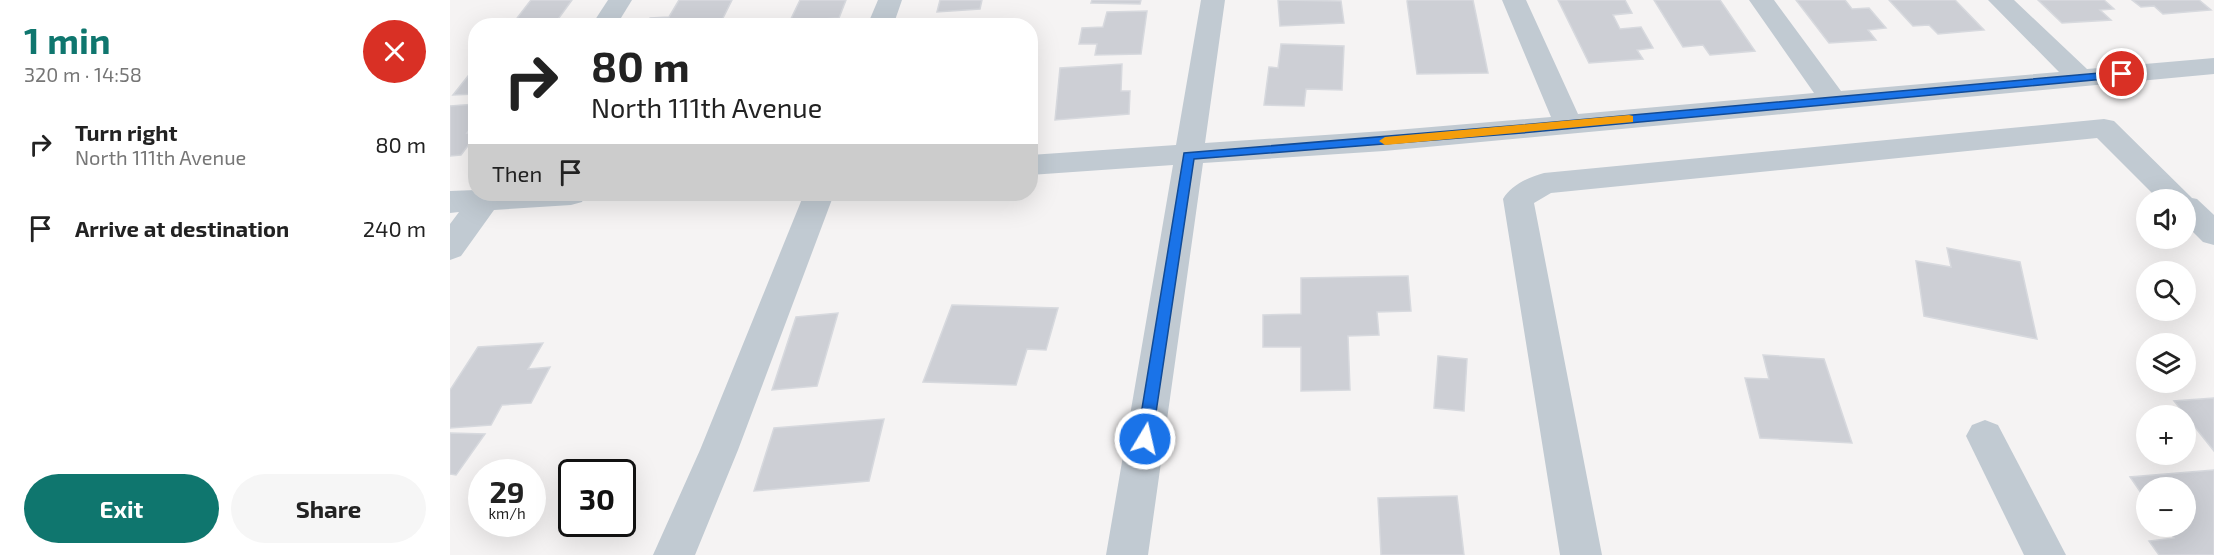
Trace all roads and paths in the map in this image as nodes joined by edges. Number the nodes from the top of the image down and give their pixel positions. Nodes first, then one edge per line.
1 (620, 0) edge
2 (890, 0) edge
3 (1213, 0) edge
4 (1514, 0) edge
5 (1761, 0) edge
6 (2000, 0) edge
7 (608, 18) edge
8 (883, 18) edge
9 (2214, 66) edge
10 (2081, 78) junction
11 (1833, 100) junction
12 (1569, 125) junction
13 (1189, 156) junction
14 (1038, 165) edge
15 (2167, 189) edge
16 (468, 199) edge
17 (483, 201) edge
18 (816, 201) edge
19 (450, 202) edge
20 (2196, 217) edge
21 (2214, 234) edge
22 (450, 248) edge
23 (1985, 436) dead end
24 (674, 555) edge
25 (1126, 555) edge
26 (1581, 555) edge
27 (2045, 555) edge

1 - 7 street
2 - 8 street
3 - 13 street
4 - 12 street
5 - 11 street
6 - 10 street
9 - 10 street
10 - 11 street
11 - 12 street
12 - 13 street
13 - 14 street
13 - 25 street
15 - 26 street
16 - 19 street
17 - 22 street
18 - 24 street
20 - 21 street
23 - 27 street

